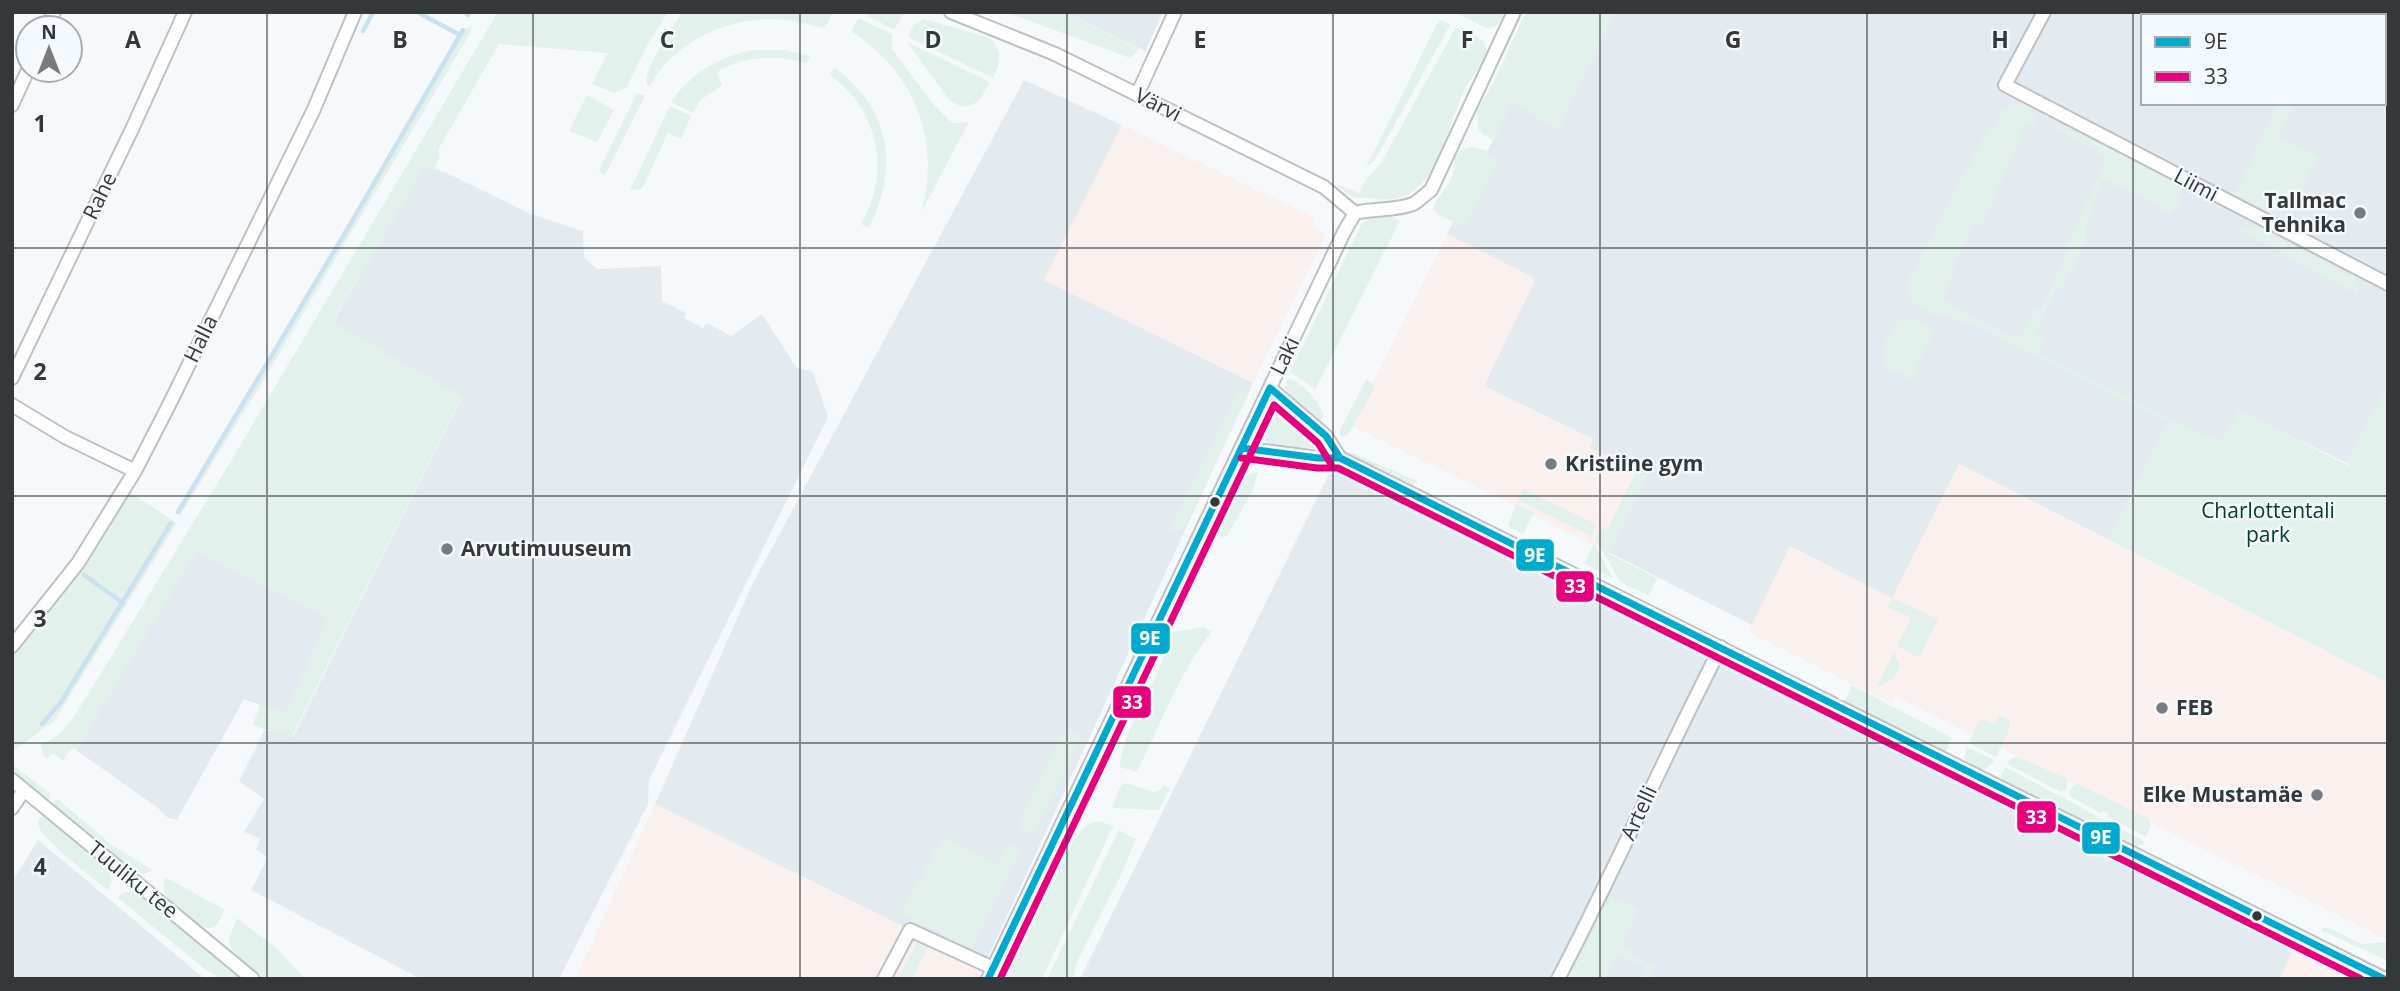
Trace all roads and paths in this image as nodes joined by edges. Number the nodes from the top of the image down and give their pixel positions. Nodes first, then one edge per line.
1 (185, 12) edge
2 (355, 12) edge
3 (951, 12) edge
4 (1175, 12) edge
5 (1514, 12) edge
6 (2044, 12) edge
7 (21, 84) edge
8 (1137, 94) junction
9 (12, 105) edge
10 (1355, 213) junction
11 (2388, 284) edge
12 (12, 378) edge
13 (1270, 388) junction
14 (12, 405) edge
15 (1242, 448) junction
16 (1340, 458) junction
17 (135, 471) junction
18 (12, 646) edge
19 (1721, 648) junction
20 (12, 780) edge
21 (24, 790) junction
22 (12, 808) edge
23 (990, 973) edge
24 (253, 979) edge
25 (884, 979) edge
26 (1559, 979) edge
27 (2385, 979) edge

1 - 12 street, Rahe
2 - 17 street, Halla
3 - 8 street, Värvi
4 - 8 street
5 - 10 street
6 - 11 street, Liimi
7 - 9 street
8 - 10 street, Värvi
10 - 13 street, Laki
13 - 15 street, Laki
13 - 16 street
14 - 17 street
15 - 16 street
15 - 23 street, Laki
16 - 19 street
17 - 18 street, Halla
19 - 26 street, Artelli
19 - 27 street
20 - 21 street, Tuuliku tee
21 - 22 street
21 - 24 street, Tuuliku tee
23 - 25 street

